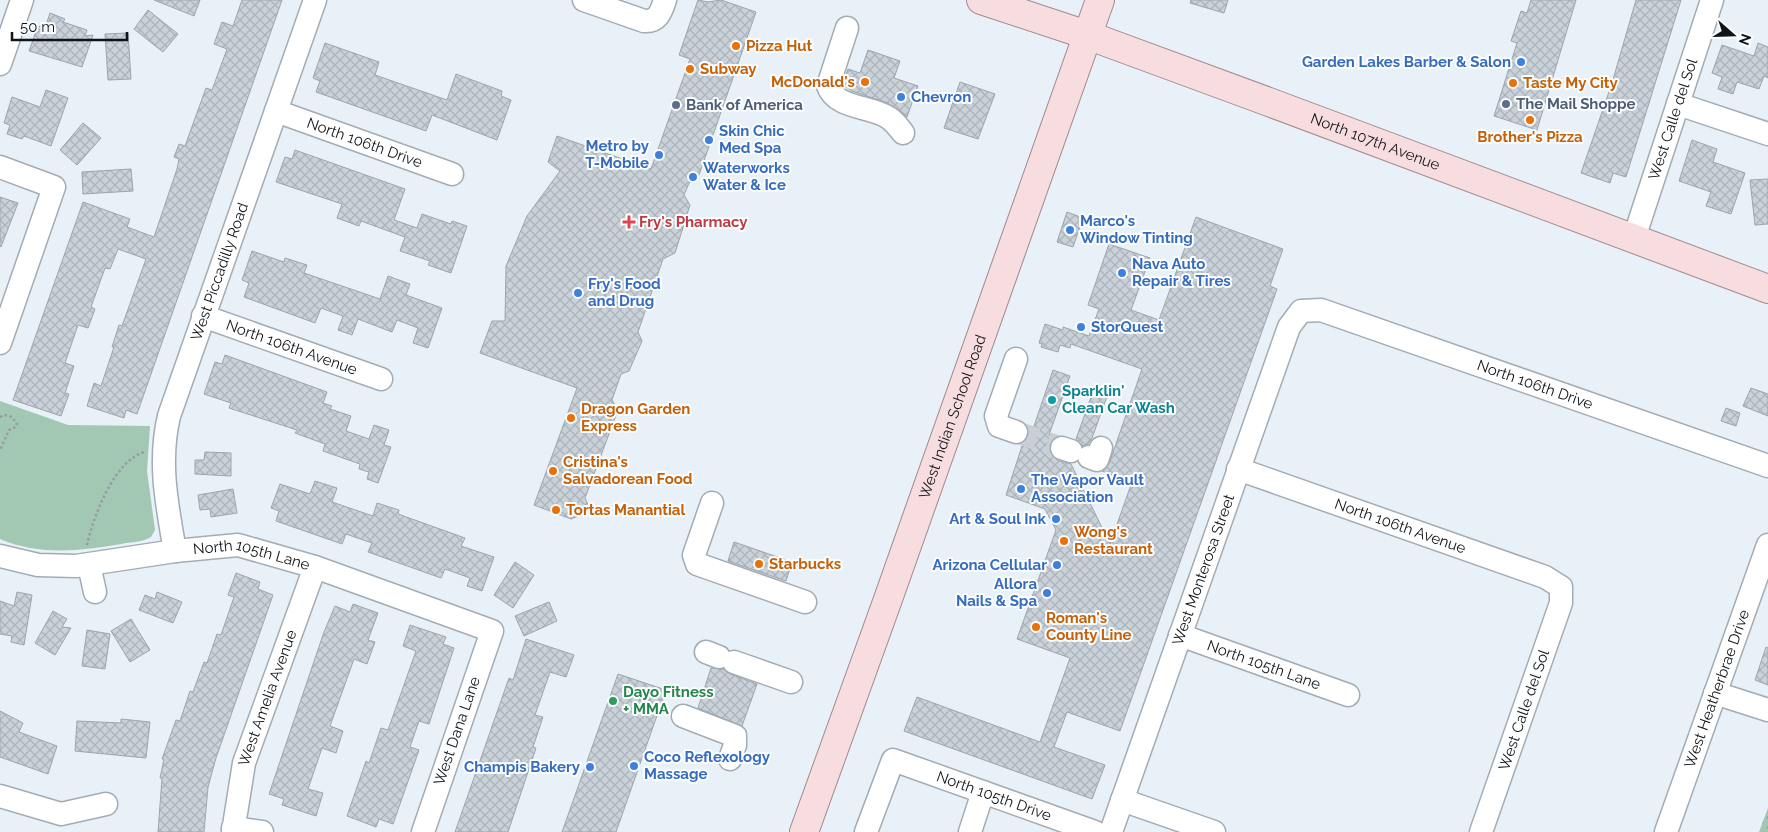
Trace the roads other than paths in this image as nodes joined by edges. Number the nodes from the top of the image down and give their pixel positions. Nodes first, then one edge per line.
1 (22, 0) edge
2 (315, 0) edge
3 (584, 0) edge
4 (665, 0) edge
5 (981, 0) edge
6 (1100, 0) edge
7 (1712, 0) edge
8 (847, 28) dead end
9 (1087, 35) junction
10 (0, 64) edge
11 (1678, 104) junction
12 (276, 111) junction
13 (903, 133) dead end
14 (1768, 134) edge
15 (0, 167) edge
16 (452, 174) dead end
17 (1634, 238) junction
18 (1768, 289) edge
19 (1302, 311) joint
20 (203, 316) junction
21 (0, 343) edge
22 (1016, 359) dead end
23 (381, 379) dead end
24 (1016, 432) tunnel mouth
25 (1768, 466) edge
26 (1238, 469) junction
27 (712, 503) dead end
28 (1768, 545) edge
29 (176, 551) junction
30 (0, 556) edge
31 (88, 558) junction
32 (315, 567) junction
33 (1561, 587) joint
34 (95, 592) dead end
35 (805, 602) dead end
36 (492, 631) joint
37 (1180, 635) junction
38 (720, 657) dead end
39 (791, 682) dead end
40 (1715, 693) junction
41 (1348, 695) dead end
42 (1768, 710) edge
43 (683, 716) dead end
44 (730, 760) dead end
45 (982, 792) junction
46 (0, 796) edge
47 (1122, 800) junction
48 (106, 804) dead end
49 (233, 830) edge
50 (262, 832) edge
51 (423, 832) edge
52 (804, 832) edge
53 (866, 832) edge
54 (970, 832) edge
55 (1095, 832) edge
56 (1111, 832) edge
57 (1214, 832) edge
58 (1481, 832) edge
59 (1666, 832) edge

1 - 10 street
2 - 12 street, West Piccadilly Road
3 - 4 street
5 - 9 main road, North 107th Avenue
6 - 9 main road, West Indian School Road
7 - 11 street, West Calle del Sol
8 - 13 street
9 - 17 main road, North 107th Avenue
9 - 52 main road, West Indian School Road
11 - 14 street
11 - 17 street, West Calle del Sol
12 - 16 street, North 106th Drive
12 - 20 street, West Piccadilly Road
15 - 21 street
17 - 18 main road, North 107th Avenue
19 - 25 street, North 106th Drive
19 - 26 street, West Monterosa Street
20 - 23 street, North 106th Avenue
20 - 29 street, West Piccadilly Road
22 - 24 street
26 - 33 street, North 106th Avenue
26 - 37 street, West Monterosa Street
27 - 35 street
28 - 40 street, West Heatherbrae Drive
29 - 31 street, North 105th Lane
29 - 32 street, North 105th Lane
30 - 31 street, North 105th Lane
31 - 34 street
32 - 36 street, North 105th Lane
32 - 49 street, West Amelia Avenue
33 - 58 street, West Calle del Sol
36 - 51 street, West Dana Lane
37 - 41 street, North 105th Lane
37 - 47 street, West Monterosa Street
38 - 39 street
40 - 42 street
40 - 59 street, West Heatherbrae Drive
43 - 44 street
45 - 53 street, North 105th Drive
45 - 54 street
45 - 55 street, North 105th Drive
46 - 48 street
47 - 56 street, West Monterosa Street
47 - 57 street
49 - 50 street

